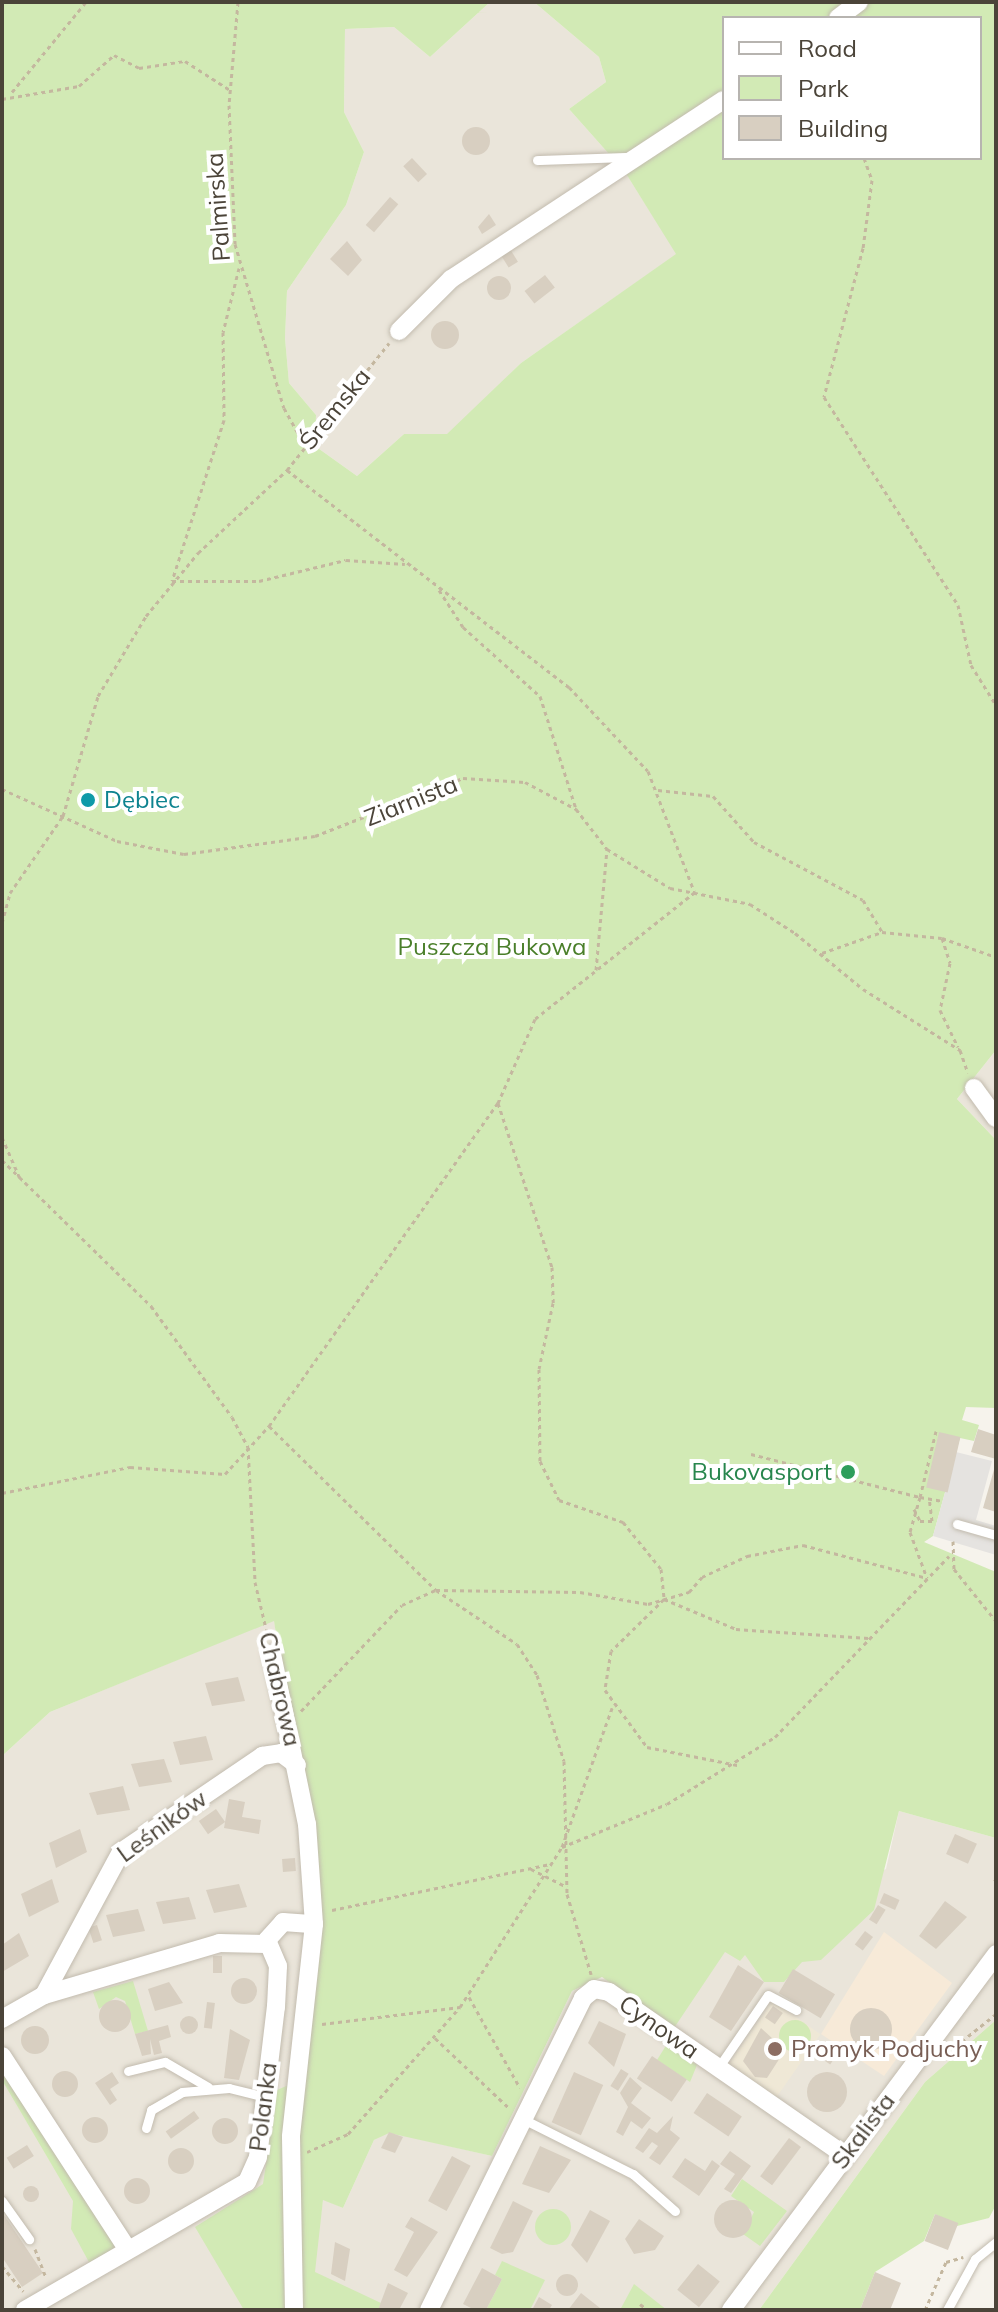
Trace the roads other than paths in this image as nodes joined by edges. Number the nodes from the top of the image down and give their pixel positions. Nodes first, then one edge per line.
1 (859, 2) edge
2 (841, 16) edge
3 (722, 101) edge
4 (628, 157) junction
5 (537, 160) dead end
6 (399, 331) road end
7 (974, 1088) road end
8 (996, 1118) edge
9 (957, 1524) dead end
10 (996, 1535) edge
11 (272, 1654) road end
12 (297, 1765) junction
13 (313, 1920) junction
14 (266, 1944) junction
15 (996, 1954) edge
16 (44, 1995) junction
17 (796, 2010) dead end
18 (2, 2019) edge
19 (2, 2056) edge
20 (718, 2068) junction
21 (128, 2071) dead end
22 (208, 2087) junction
23 (264, 2097) junction
24 (524, 2114) junction
25 (146, 2128) dead end
26 (844, 2155) junction
27 (2, 2201) edge
28 (675, 2211) dead end
29 (29, 2239) road end
30 (996, 2242) edge
31 (128, 2250) junction
32 (25, 2310) edge
33 (294, 2310) edge
34 (429, 2310) edge
35 (731, 2310) edge
36 (947, 2310) edge

1 - 2 street
3 - 4 street
4 - 5 lane
4 - 6 street
7 - 8 street
9 - 10 lane
11 - 12 street, Chabrowa
12 - 13 street, Chabrowa
12 - 16 street, Leśników
13 - 14 street
13 - 33 street, Chabrowa
14 - 16 street
14 - 23 street, Polanka
15 - 26 street, Skalista
16 - 18 street
17 - 20 lane
19 - 31 street
20 - 24 street, Cynowa
20 - 26 street, Cynowa
21 - 22 lane
22 - 23 lane
22 - 25 lane
23 - 31 street, Polanka
24 - 28 lane
24 - 34 street, Cynowa
26 - 35 street, Skalista
27 - 29 lane
30 - 36 lane
31 - 32 street, Polanka

